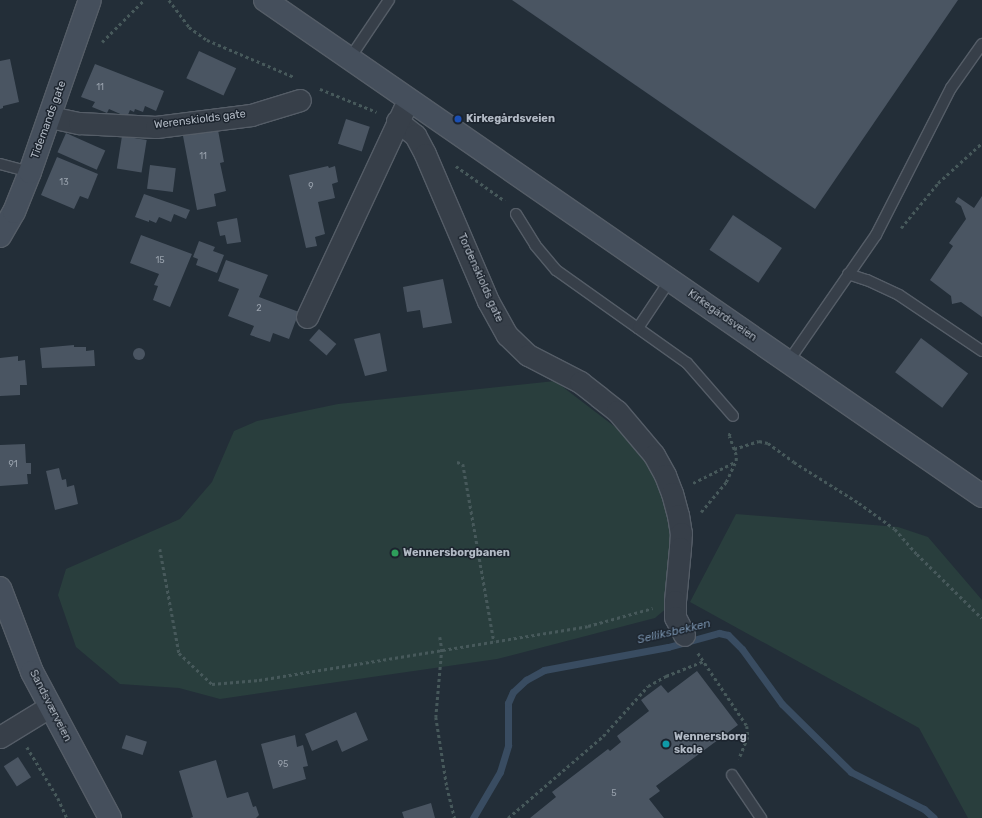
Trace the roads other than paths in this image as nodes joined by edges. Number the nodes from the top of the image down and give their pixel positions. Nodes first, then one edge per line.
1 (90, 0) edge
2 (265, 0) edge
3 (389, 0) edge
4 (982, 44) edge
5 (350, 58) junction
6 (307, 93) road end
7 (410, 100) junction
8 (50, 117) junction
9 (397, 121) junction
10 (0, 164) edge
11 (30, 172) junction
12 (516, 214) road end
13 (0, 236) edge
14 (848, 274) junction
15 (670, 280) junction
16 (307, 317) dead end
17 (638, 328) junction
18 (982, 350) edge
19 (788, 362) junction
20 (733, 416) road end
21 (982, 496) edge
22 (0, 588) edge
23 (684, 635) dead end
24 (49, 707) junction
25 (6, 733) edge
26 (732, 775) road end
27 (110, 818) edge
28 (761, 818) edge

1 - 8 street, Tidemands gate
2 - 5 street, Kirkegårdsveien
3 - 5 lane
4 - 14 lane
5 - 7 street, Kirkegårdsveien
6 - 8 street, Werenskiolds gate
7 - 9 street
7 - 15 street, Kirkegårdsveien
8 - 11 street, Tidemands gate
9 - 16 street
9 - 23 street, Tordenskiolds gate
10 - 11 lane
11 - 13 street, Tidemands gate
12 - 17 lane
14 - 18 lane
14 - 19 lane
15 - 17 lane
15 - 19 street, Kirkegårdsveien
17 - 20 lane
19 - 21 street, Kirkegårdsveien
22 - 24 street, Sandsværveien
24 - 25 street
24 - 27 street, Sandsværveien
26 - 28 lane

